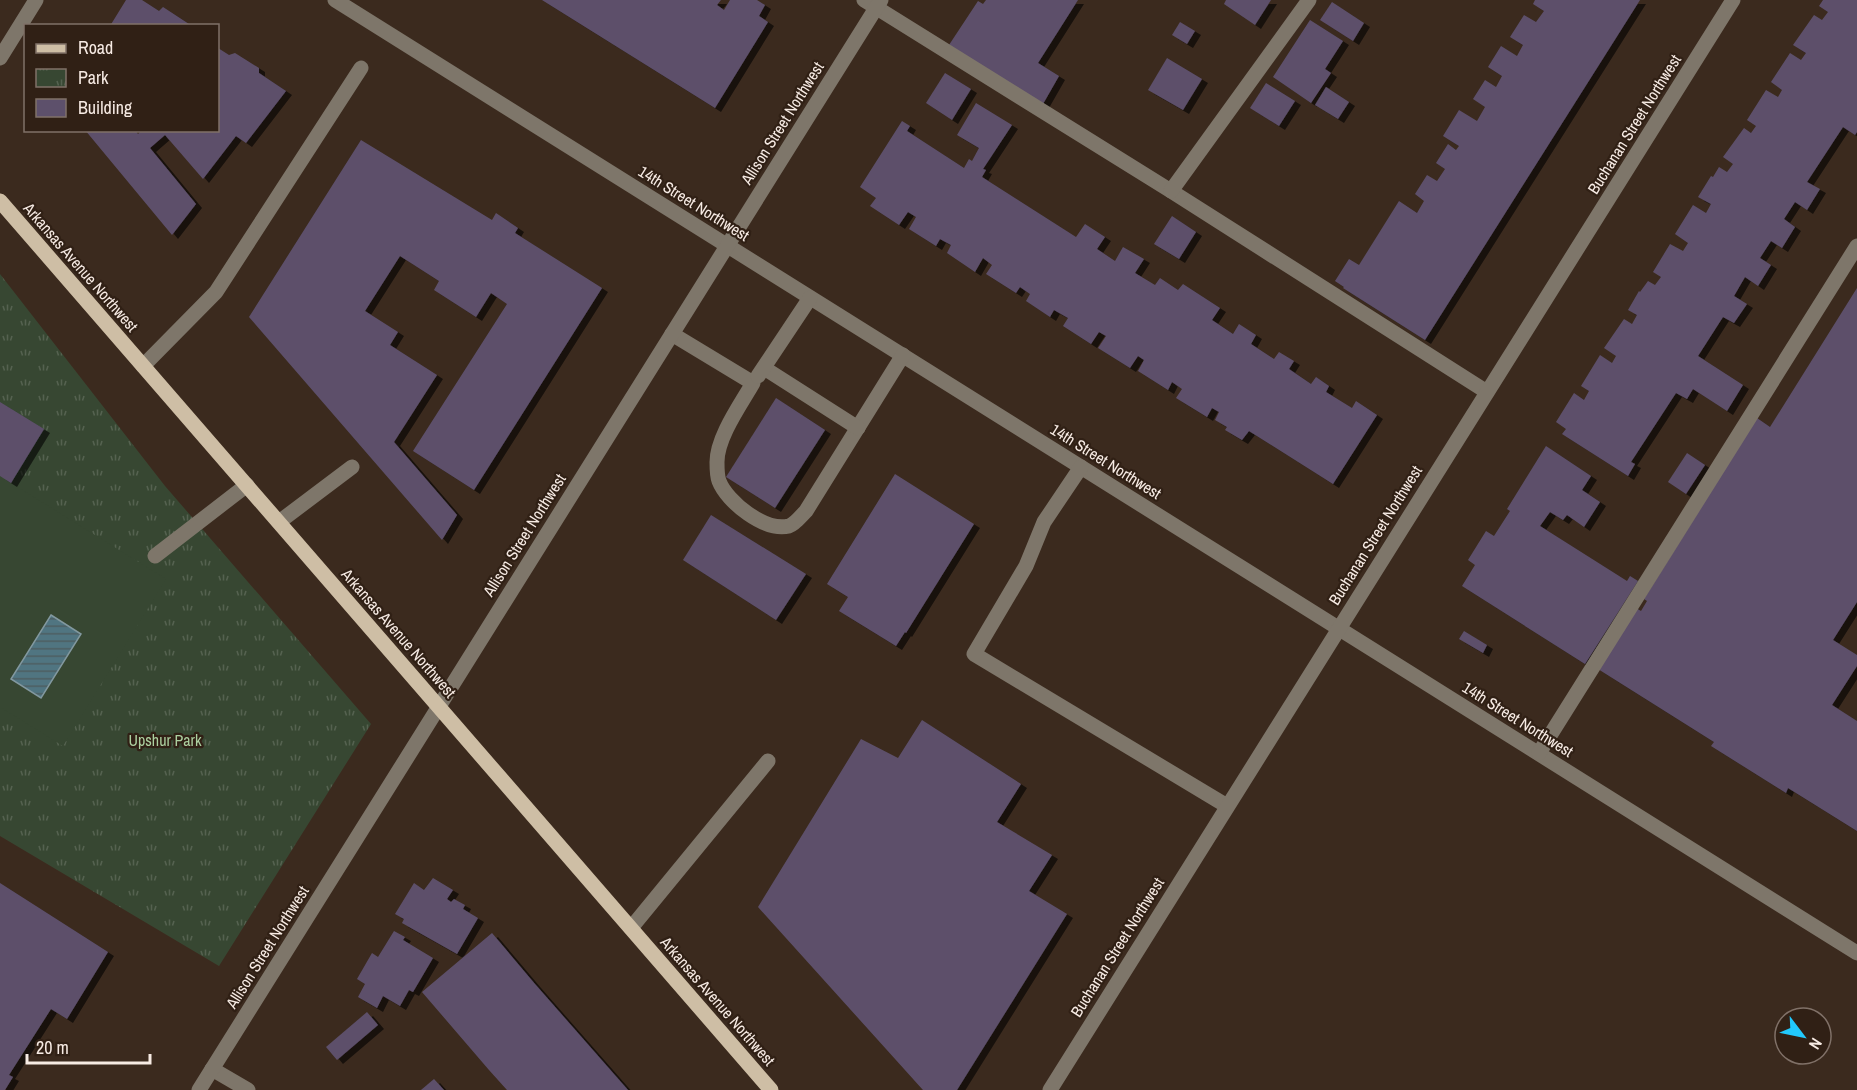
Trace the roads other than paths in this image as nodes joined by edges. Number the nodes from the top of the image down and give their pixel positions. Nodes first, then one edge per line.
1 (36, 0) edge
2 (335, 0) edge
3 (1309, 0) edge
4 (1732, 0) edge
5 (874, 3) edge
6 (356, 5) edge
7 (0, 58) edge
8 (361, 68) dead end
9 (1171, 191) junction
10 (0, 201) edge
11 (727, 245) junction
12 (1857, 246) edge
13 (810, 298) junction
14 (672, 333) junction
15 (903, 356) junction
16 (142, 366) junction
17 (764, 368) junction
18 (753, 383) junction
19 (1487, 392) junction
20 (858, 428) junction
21 (352, 467) dead end
22 (1081, 467) junction
23 (247, 485) junction
24 (279, 522) junction
25 (155, 556) dead end
26 (1338, 628) junction
27 (439, 706) junction
28 (1539, 753) junction
29 (768, 761) dead end
30 (1227, 806) junction
31 (631, 928) junction
32 (1857, 953) edge
33 (212, 1069) junction
34 (199, 1090) edge
35 (248, 1090) edge
36 (771, 1090) edge
37 (1050, 1090) edge

1 - 7 street
2 - 6 street, 14th Street Northwest
3 - 9 street
4 - 19 street, Buchanan Street Northwest
5 - 9 street
5 - 11 street, Allison Street Northwest
6 - 11 street, 14th Street Northwest
8 - 16 street
9 - 19 street
10 - 16 main road, Arkansas Avenue Northwest
11 - 13 street, 14th Street Northwest
11 - 14 street, Allison Street Northwest
12 - 28 street
13 - 15 street, 14th Street Northwest
13 - 17 street
14 - 18 street
14 - 27 street, Allison Street Northwest
15 - 20 street
15 - 22 street, 14th Street Northwest
16 - 23 main road, Arkansas Avenue Northwest
17 - 18 street
17 - 20 street
18 - 20 street
19 - 26 street, Buchanan Street Northwest
21 - 24 street
22 - 26 street, 14th Street Northwest
22 - 30 street
23 - 24 main road, Arkansas Avenue Northwest
23 - 25 street
24 - 27 main road, Arkansas Avenue Northwest
26 - 28 street, 14th Street Northwest
26 - 30 street, Buchanan Street Northwest
27 - 31 main road, Arkansas Avenue Northwest
27 - 33 street, Allison Street Northwest
28 - 32 street, 14th Street Northwest
29 - 31 street
30 - 37 street, Buchanan Street Northwest
31 - 36 main road, Arkansas Avenue Northwest
33 - 34 street, Allison Street Northwest
33 - 35 street

